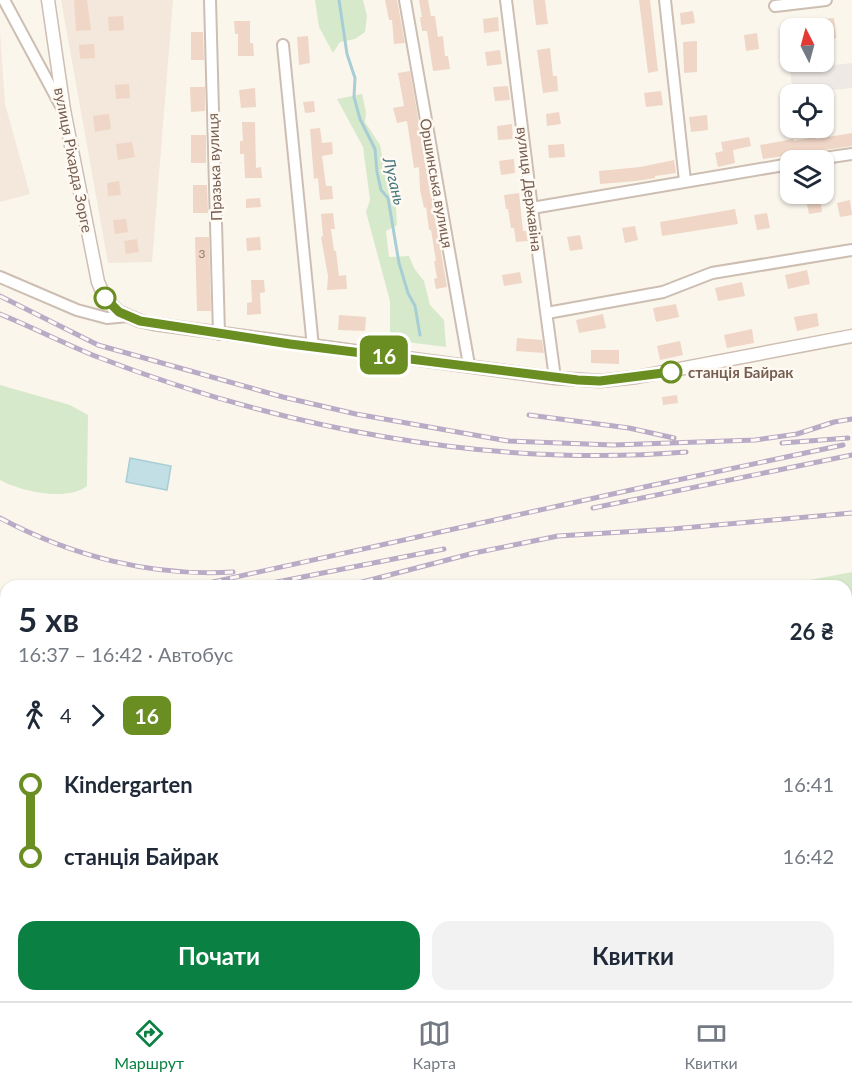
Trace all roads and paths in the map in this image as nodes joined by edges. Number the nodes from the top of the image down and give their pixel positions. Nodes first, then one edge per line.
1 (4, 0) edge
2 (48, 0) edge
3 (210, 0) edge
4 (405, 0) edge
5 (506, 0) edge
6 (665, 0) edge
7 (826, 0) edge
8 (796, 1) edge
9 (775, 6) dead end
10 (283, 45) dead end
11 (64, 110) junction
12 (852, 154) edge
13 (834, 157) edge
14 (780, 166) edge
15 (685, 181) junction
16 (532, 208) junction
17 (852, 250) edge
18 (0, 277) edge
19 (123, 314) junction
20 (547, 314) junction
21 (219, 334) junction
22 (852, 336) edge
23 (314, 347) junction
24 (470, 365) junction
25 (555, 378) junction

1 - 11 street
2 - 11 street, вулиця Ріхарда Зорге
3 - 21 street, Празька вулиця
4 - 24 street, Оршинська вулиця
5 - 16 street, вулиця Державіна
6 - 15 street
7 - 8 street
8 - 9 street
10 - 23 street
11 - 19 street, вулиця Ріхарда Зорге
12 - 13 street
14 - 15 street
15 - 16 street
16 - 20 street, вулиця Державіна
17 - 20 street
18 - 19 street
19 - 21 street
20 - 25 street, вулиця Державіна
21 - 23 street
22 - 25 street
23 - 24 street
24 - 25 street

